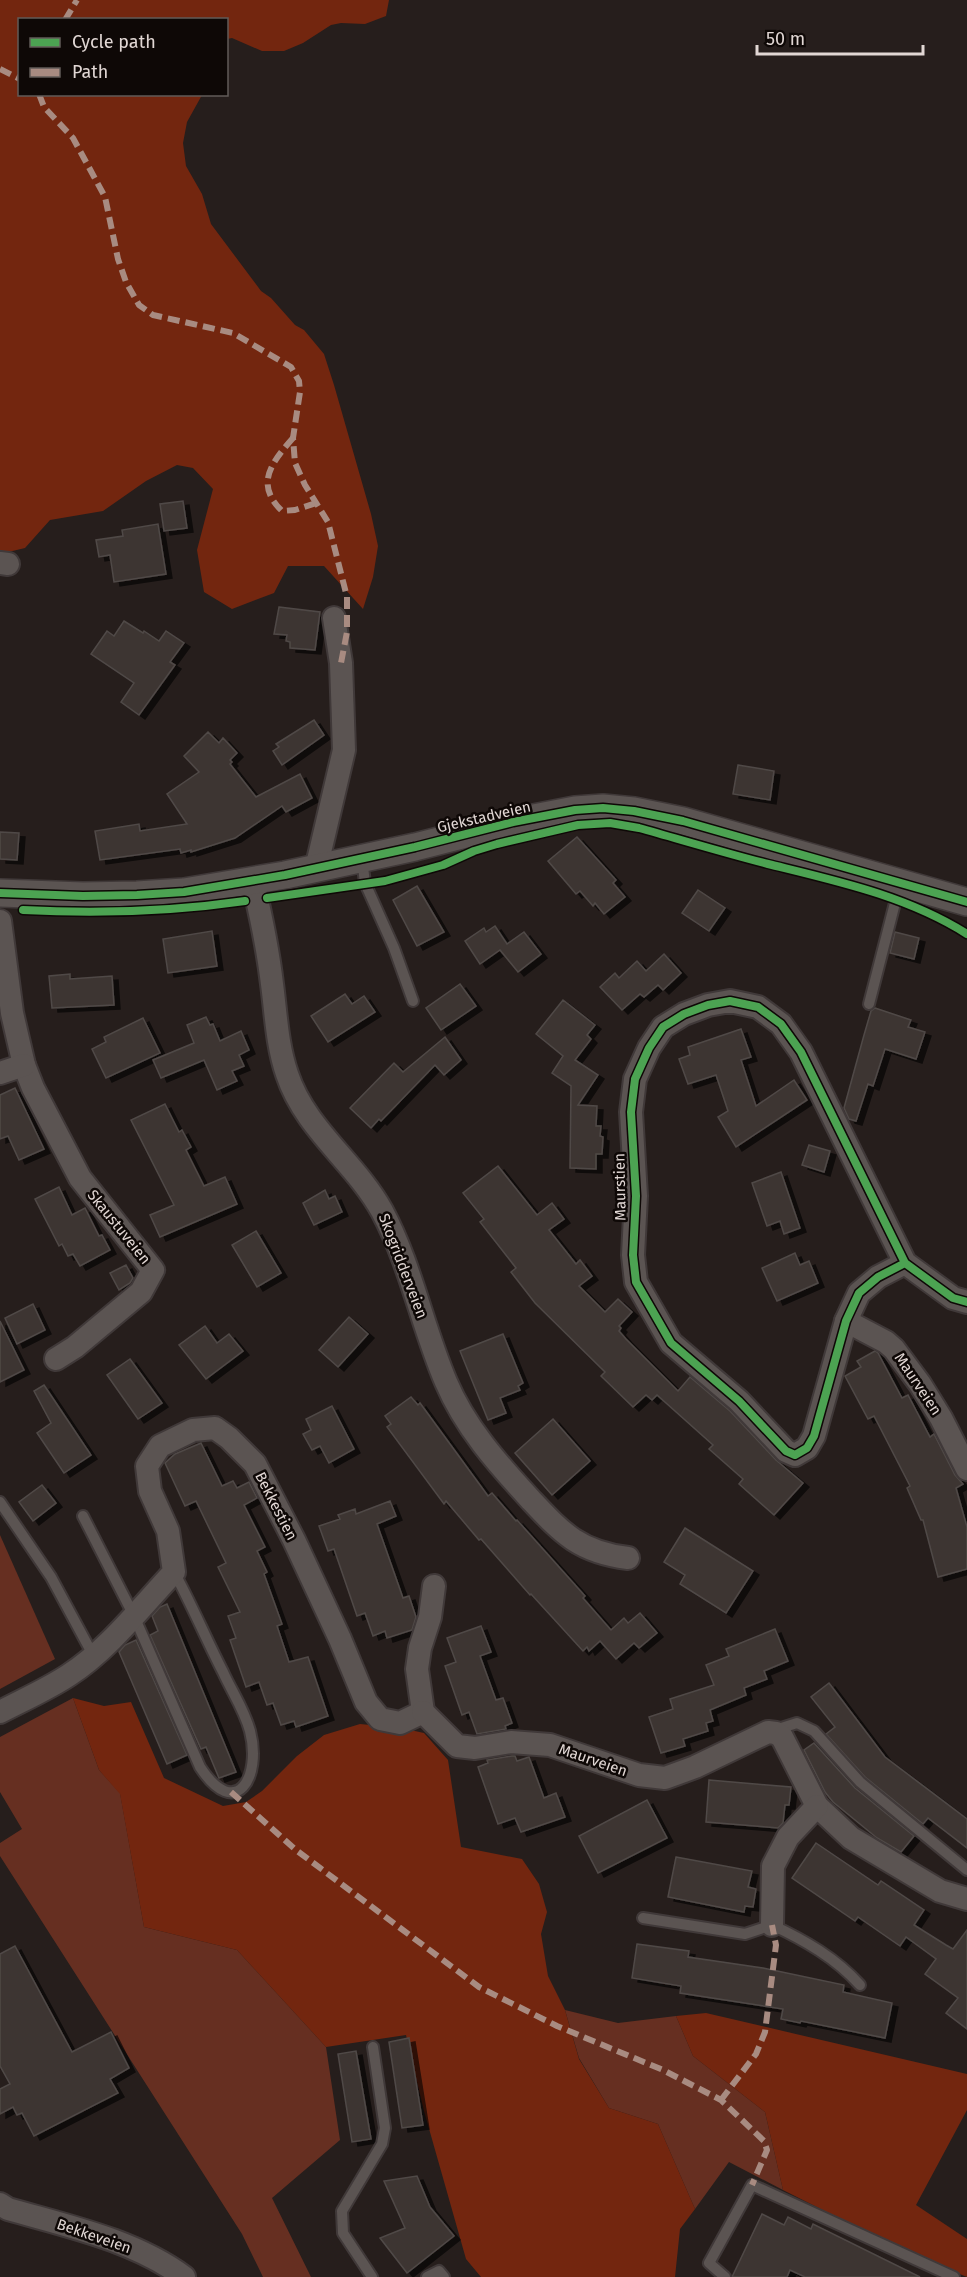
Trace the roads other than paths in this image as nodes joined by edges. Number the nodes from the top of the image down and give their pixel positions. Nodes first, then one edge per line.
1 (334, 618) dead end
2 (362, 859) junction
3 (316, 869) junction
4 (253, 882) junction
5 (0, 893) edge
6 (896, 899) dead end
7 (967, 902) edge
8 (0, 921) edge
9 (413, 1001) dead end
10 (869, 1004) dead end
11 (24, 1065) junction
12 (0, 1073) edge
13 (905, 1263) junction
14 (967, 1302) edge
15 (846, 1321) junction
16 (56, 1359) dead end
17 (967, 1469) edge
18 (0, 1502) edge
19 (83, 1516) dead end
20 (628, 1558) dead end
21 (174, 1572) junction
22 (434, 1586) dead end
23 (134, 1616) junction
24 (93, 1655) junction
25 (0, 1712) edge
26 (423, 1712) junction
27 (768, 1732) junction
28 (817, 1806) junction
29 (967, 1870) edge
30 (967, 1899) edge
31 (643, 1918) dead end
32 (772, 1925) junction
33 (860, 1985) dead end
34 (373, 2047) dead end
35 (0, 2204) edge
36 (935, 2273) edge
37 (184, 2277) edge
38 (372, 2277) edge
39 (427, 2277) edge
40 (444, 2277) edge
41 (725, 2277) edge
42 (954, 2277) edge

1 - 3 street
2 - 3 street, Gjekstadveien
2 - 7 street, Gjekstadveien
2 - 9 lane
3 - 4 street, Gjekstadveien
4 - 5 street, Gjekstadveien
4 - 20 street, Skogridderveien
6 - 10 lane
8 - 11 street, Skaustuveien
11 - 12 street
11 - 16 street, Skaustuveien
13 - 14 street, Maurstien
13 - 15 street, Maurstien
13 - 15 street, Maurstien
15 - 17 street, Maurveien
18 - 24 lane
19 - 23 lane
21 - 23 street
21 - 23 lane
21 - 26 street, Bekkestien
22 - 26 street
23 - 24 street
24 - 25 street
26 - 27 street, Maurveien
27 - 28 street
27 - 29 lane, Maurveien
28 - 30 street
28 - 32 street
31 - 32 lane
32 - 33 lane
34 - 38 lane
35 - 37 street, Bekkeveien
36 - 41 lane
36 - 42 lane
39 - 40 lane

